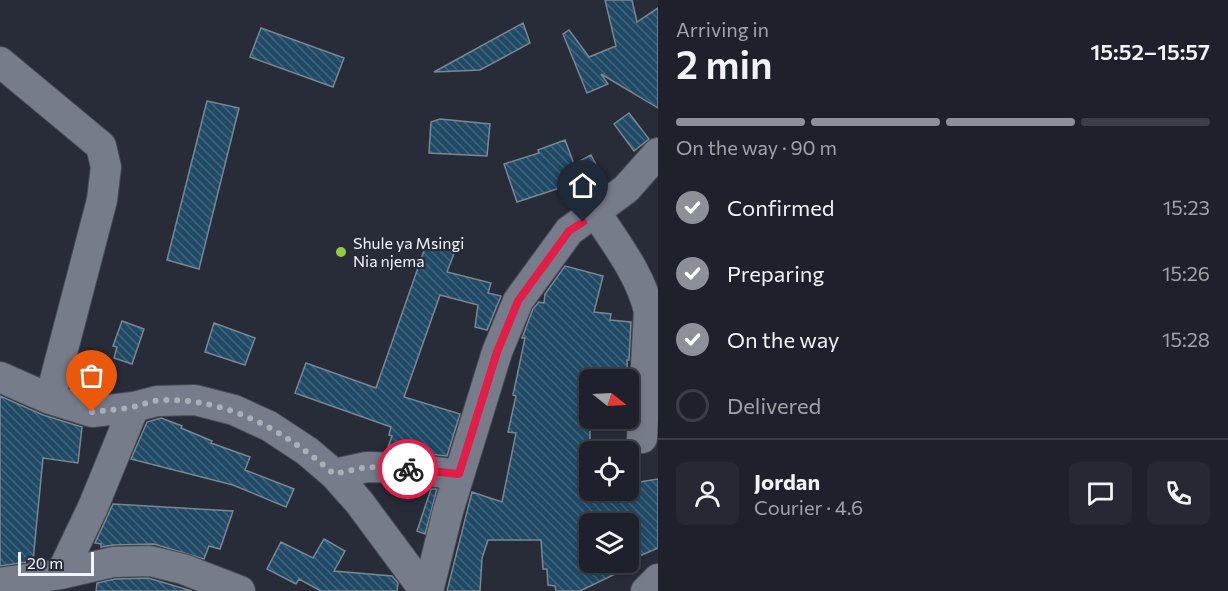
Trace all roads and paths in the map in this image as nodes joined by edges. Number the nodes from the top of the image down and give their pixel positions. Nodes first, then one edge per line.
1 (0, 62) edge
2 (658, 153) edge
3 (596, 213) junction
4 (0, 377) edge
5 (50, 399) junction
6 (134, 407) junction
7 (642, 438) dead end
8 (334, 474) junction
9 (459, 474) junction
10 (61, 574) junction
11 (658, 579) edge
12 (0, 583) edge
13 (240, 591) edge
14 (427, 591) edge
15 (646, 591) edge

1 - 5 street
2 - 3 street
3 - 7 street
3 - 9 street
4 - 5 street
5 - 6 street
6 - 8 street
6 - 10 street
8 - 9 street
8 - 14 street
9 - 14 street
10 - 12 street
10 - 13 street
11 - 15 street

